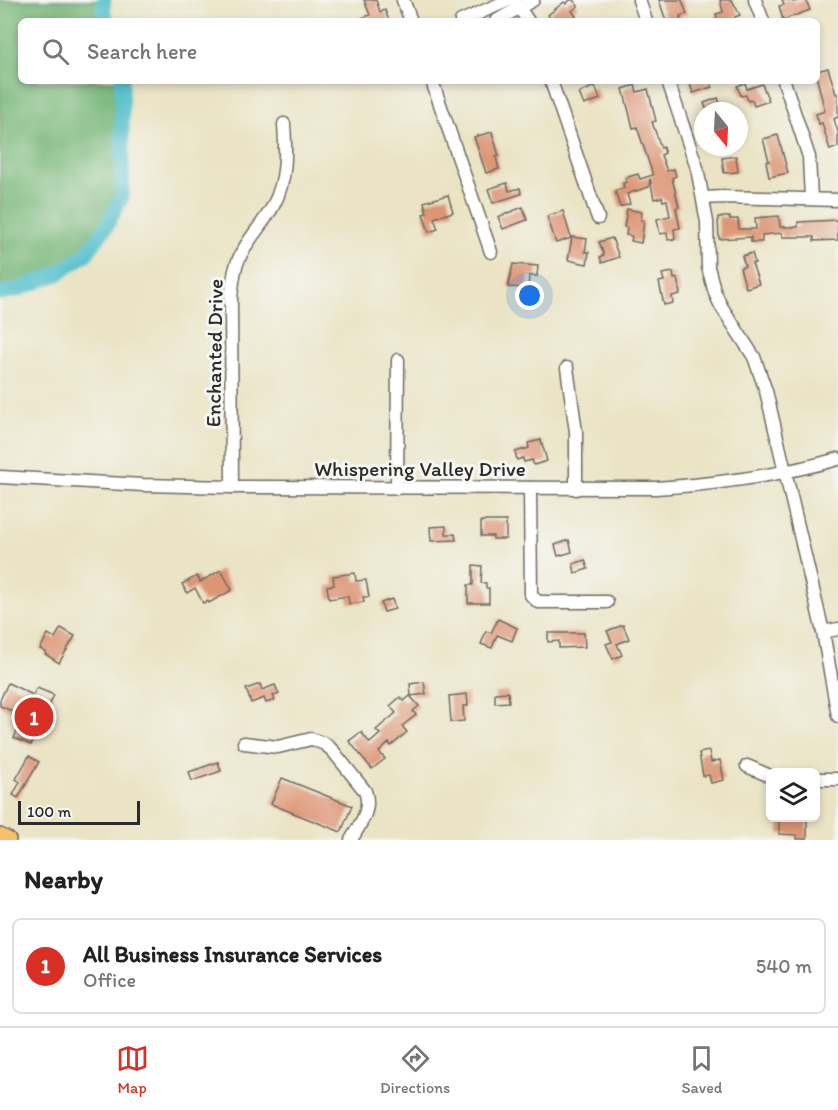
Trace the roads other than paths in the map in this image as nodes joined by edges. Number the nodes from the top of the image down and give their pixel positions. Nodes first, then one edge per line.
1 (403, 0) edge
2 (533, 0) edge
3 (639, 0) edge
4 (755, 0) edge
5 (514, 3) edge
6 (410, 18) edge
7 (470, 18) edge
8 (499, 18) edge
9 (526, 18) edge
10 (645, 18) edge
11 (762, 18) edge
12 (433, 84) edge
13 (552, 84) edge
14 (669, 84) edge
15 (785, 84) edge
16 (284, 124) dead end
17 (704, 198) junction
18 (811, 199) junction
19 (838, 200) edge
20 (598, 218) dead end
21 (491, 252) dead end
22 (398, 360) dead end
23 (567, 368) dead end
24 (838, 459) edge
25 (784, 472) junction
26 (0, 477) edge
27 (232, 487) junction
28 (397, 488) junction
29 (530, 488) junction
30 (576, 489) junction
31 (607, 602) dead end
32 (838, 629) edge
33 (823, 632) junction
34 (838, 716) edge
35 (244, 742) dead end
36 (747, 766) dead end
37 (766, 774) edge
38 (820, 779) edge
39 (838, 779) edge
40 (0, 836) edge
41 (8, 840) edge
42 (351, 840) edge

1 - 6 street
2 - 5 street
3 - 10 street
4 - 11 street
5 - 7 street
5 - 8 street
5 - 9 street
12 - 21 street
13 - 20 street
14 - 17 street
15 - 18 street
16 - 27 street, Enchanted Drive
17 - 18 street
17 - 25 street
18 - 19 street
22 - 28 street
23 - 30 street
24 - 25 street, Whispering Valley Drive
25 - 30 street, Whispering Valley Drive
25 - 33 street
26 - 27 street, Whispering Valley Drive
27 - 28 street, Whispering Valley Drive
28 - 29 street, Whispering Valley Drive
29 - 30 street, Whispering Valley Drive
29 - 31 street
32 - 33 street
33 - 34 street
35 - 42 street
36 - 37 street
38 - 39 street
40 - 41 main road

